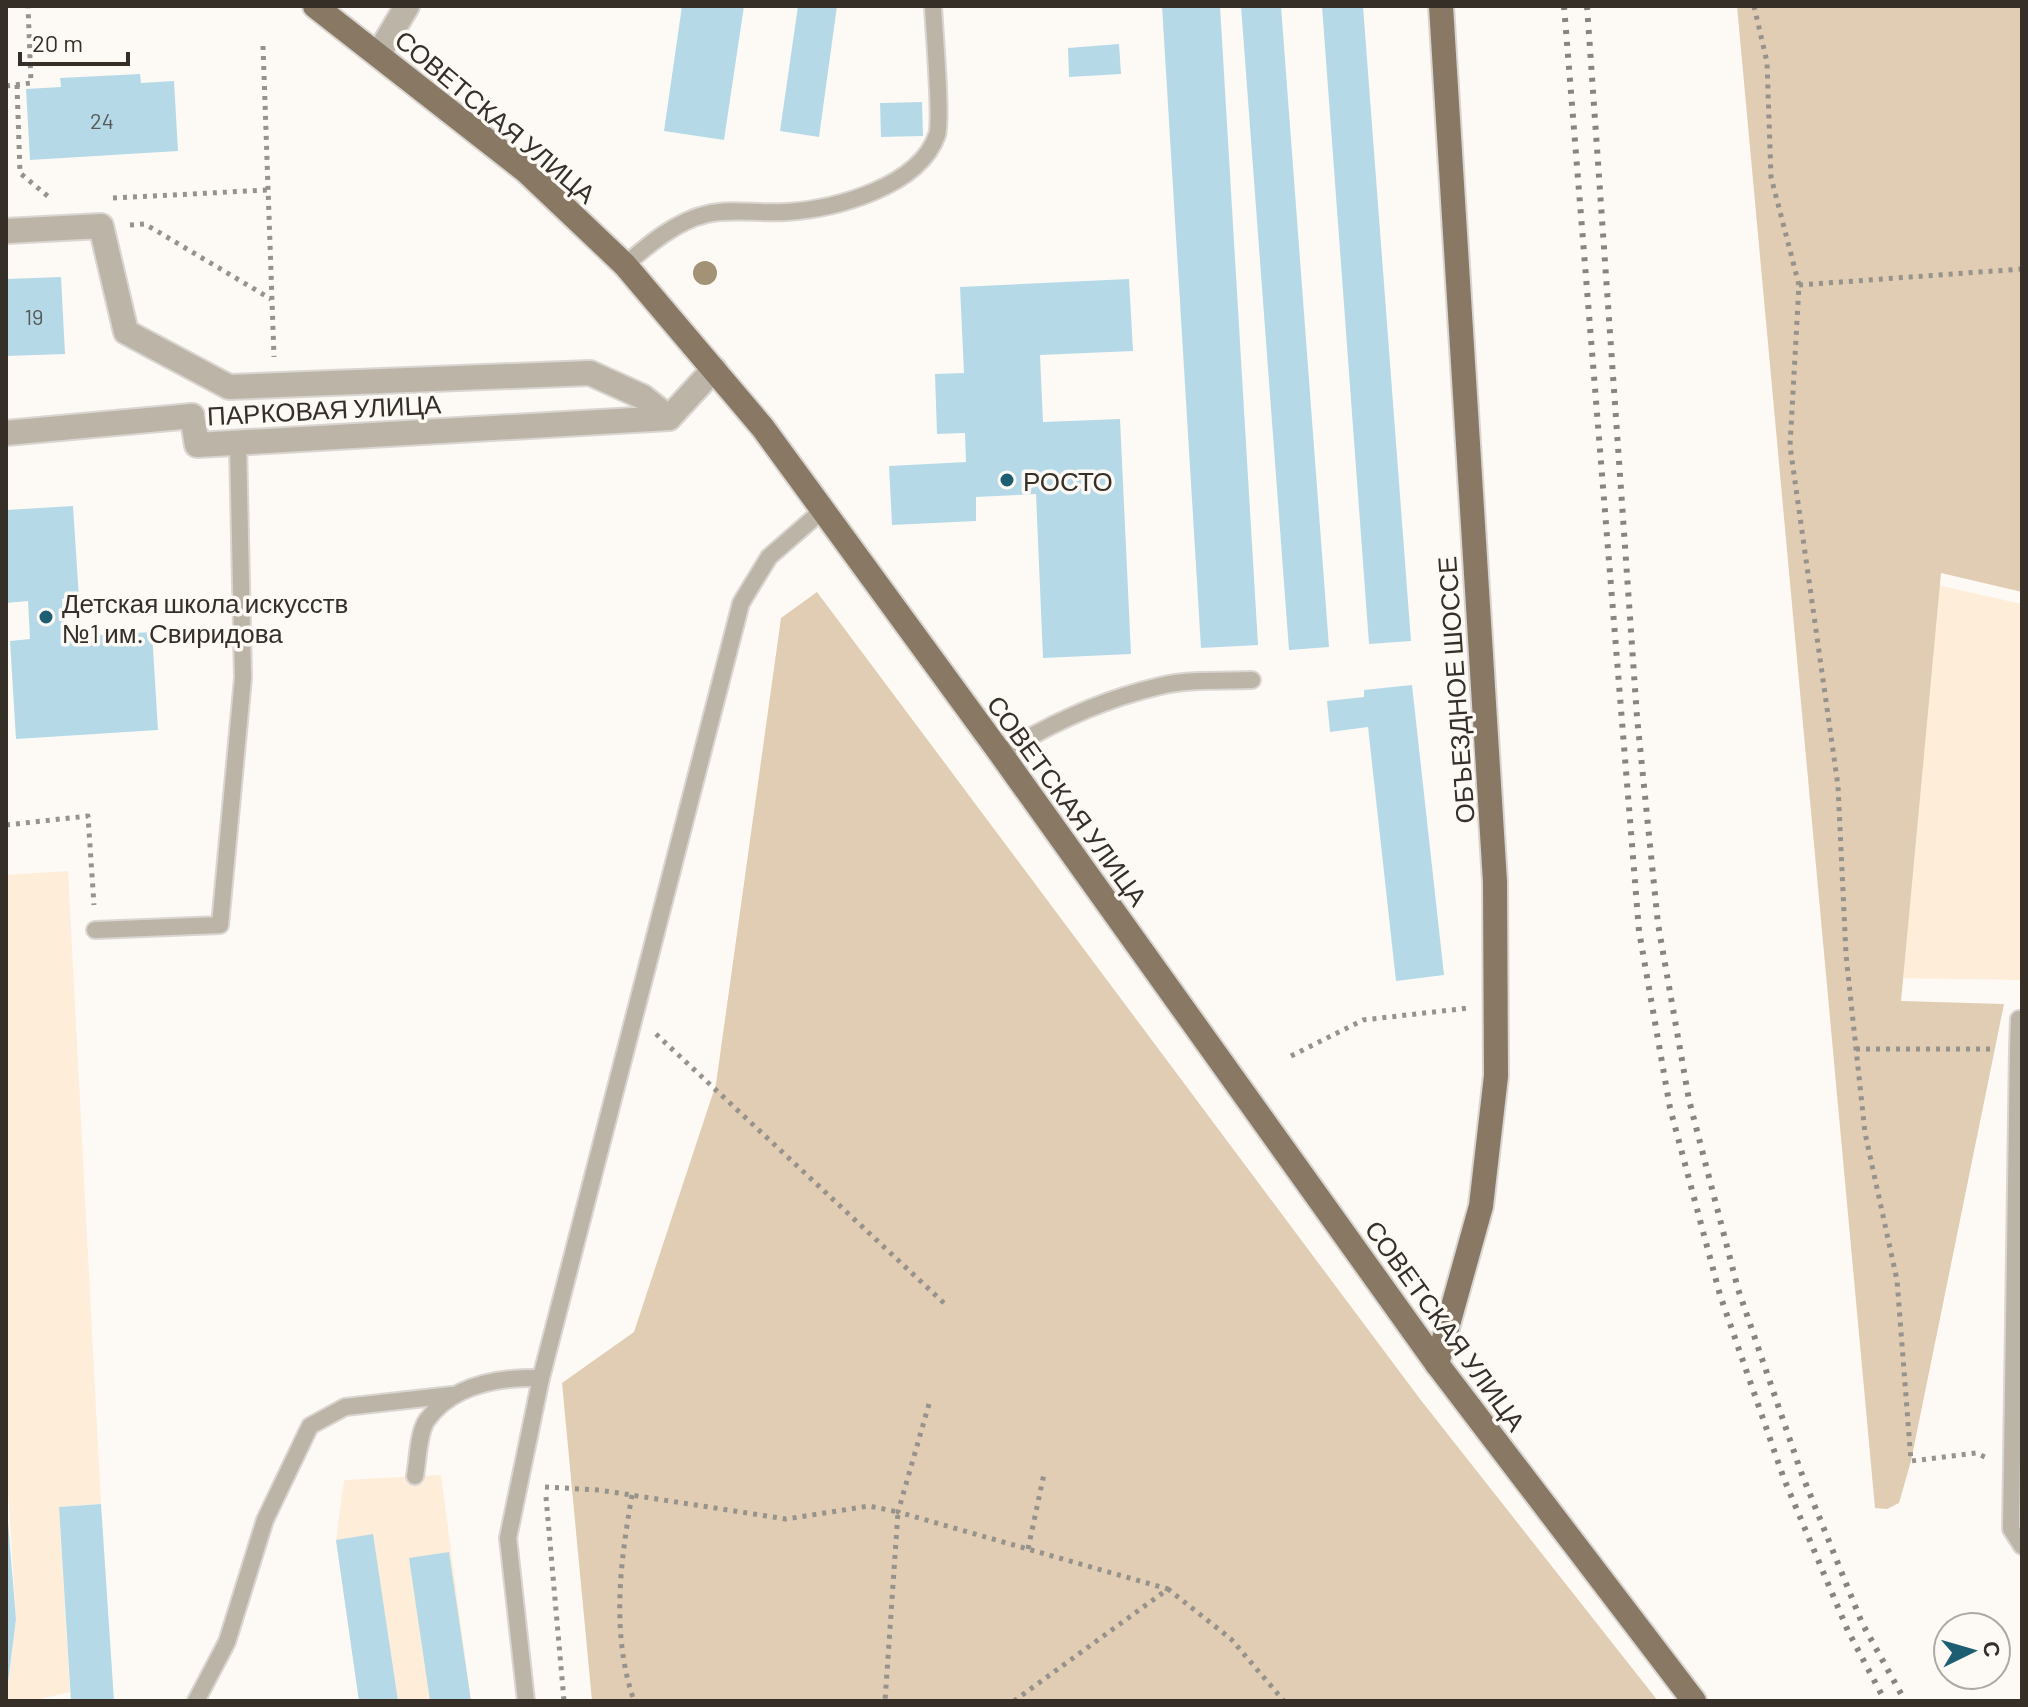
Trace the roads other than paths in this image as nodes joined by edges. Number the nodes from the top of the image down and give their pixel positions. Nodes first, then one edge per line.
1 (315, 6) edge
2 (407, 6) edge
3 (933, 6) edge
4 (1441, 6) edge
5 (378, 55) junction
6 (6, 231) edge
7 (625, 265) junction
8 (714, 369) junction
9 (669, 418) junction
10 (6, 433) edge
11 (238, 443) junction
12 (824, 509) junction
13 (1252, 680) dead end
14 (1001, 754) junction
15 (95, 930) road end
16 (2022, 1019) edge
17 (1437, 1364) junction
18 (541, 1378) junction
19 (452, 1395) junction
20 (415, 1476) dead end
21 (2022, 1546) edge
22 (196, 1701) edge
23 (526, 1701) edge
24 (1694, 1701) edge

1 - 5 main road, СОВЕТСКАЯ УЛИЦА
2 - 5 street
3 - 7 lane
4 - 17 main road, ОБЪЕЗДНОЕ ШОССЕ
5 - 7 main road, СОВЕТСКАЯ УЛИЦА
6 - 9 street, ПАРКОВАЯ УЛИЦА
7 - 8 main road, СОВЕТСКАЯ УЛИЦА
8 - 9 street
8 - 12 main road, СОВЕТСКАЯ УЛИЦА
9 - 11 street, ПАРКОВАЯ УЛИЦА
10 - 11 street, ПАРКОВАЯ УЛИЦА
11 - 15 lane
12 - 14 main road, СОВЕТСКАЯ УЛИЦА
12 - 18 lane
13 - 14 lane
14 - 17 main road, СОВЕТСКАЯ УЛИЦА
16 - 21 lane
17 - 24 main road, СОВЕТСКАЯ УЛИЦА
18 - 19 lane
18 - 23 lane
19 - 20 lane
19 - 22 lane

